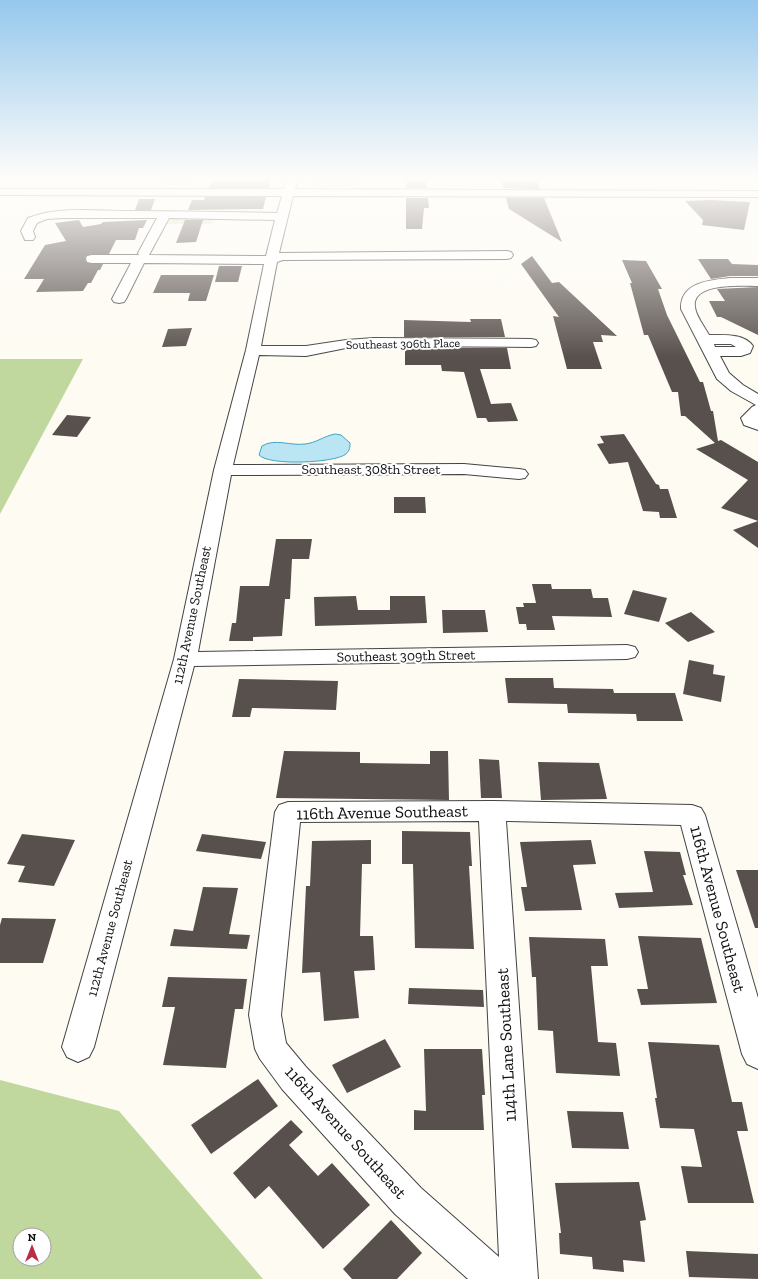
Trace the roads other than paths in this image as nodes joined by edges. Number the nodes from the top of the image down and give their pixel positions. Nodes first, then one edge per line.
1 (151, 239) edge
2 (277, 239) edge
3 (507, 255) dead end
4 (142, 256) junction
5 (92, 259) dead end
6 (271, 260) junction
7 (758, 282) edge
8 (119, 299) dead end
9 (531, 343) dead end
10 (252, 350) junction
11 (758, 401) edge
12 (758, 410) edge
13 (758, 425) edge
14 (223, 470) junction
15 (519, 474) dead end
16 (627, 652) dead end
17 (185, 659) junction
18 (492, 811) junction
19 (78, 1047) dead end
20 (758, 1054) edge
21 (496, 1279) edge
22 (519, 1279) edge

1 - 4 street
2 - 6 street, 112th Avenue Southeast
3 - 6 street
4 - 5 street
4 - 6 street
4 - 8 street
6 - 10 street, 112th Avenue Southeast
7 - 11 street
9 - 10 street, Southeast 306th Place
10 - 14 street, 112th Avenue Southeast
12 - 13 street
14 - 15 street, Southeast 308th Street
14 - 17 street, 112th Avenue Southeast
16 - 17 street, Southeast 309th Street
17 - 19 street, 112th Avenue Southeast
18 - 20 street, 116th Avenue Southeast
18 - 21 street, 116th Avenue Southeast
18 - 22 street, 114th Lane Southeast

